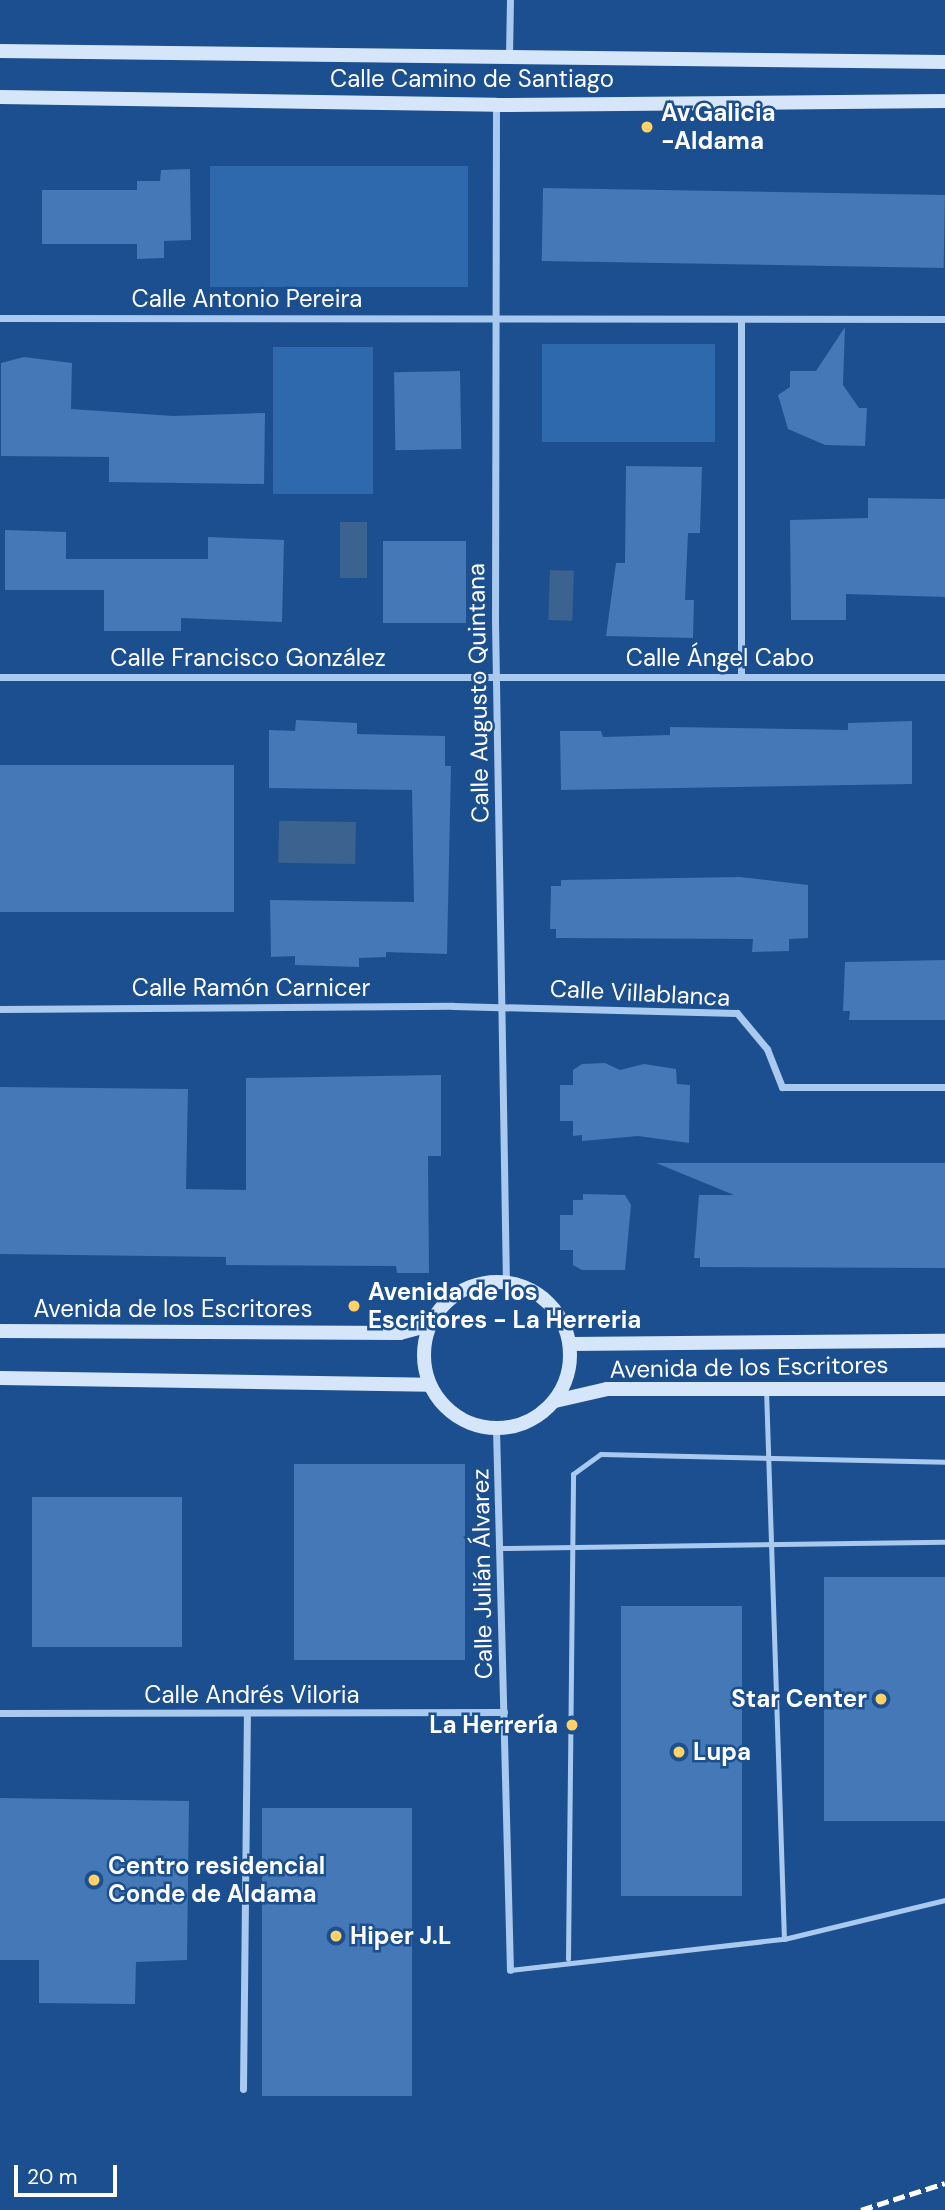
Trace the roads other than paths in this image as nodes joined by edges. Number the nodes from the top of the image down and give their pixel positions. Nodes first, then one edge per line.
1 (510, 0) edge
2 (0, 51) edge
3 (509, 56) junction
4 (945, 62) edge
5 (0, 97) edge
6 (945, 101) edge
7 (496, 105) junction
8 (0, 318) edge
9 (493, 319) junction
10 (945, 319) edge
11 (741, 322) junction
12 (741, 676) junction
13 (0, 677) edge
14 (945, 677) edge
15 (496, 678) junction
16 (503, 1007) junction
17 (0, 1009) edge
18 (945, 1087) edge
19 (506, 1281) junction
20 (429, 1325) junction
21 (0, 1331) edge
22 (945, 1341) edge
23 (570, 1344) junction
24 (0, 1378) edge
25 (429, 1385) junction
26 (766, 1389) junction
27 (945, 1389) edge
28 (555, 1401) junction
29 (496, 1429) junction
30 (766, 1459) junction
31 (945, 1462) edge
32 (770, 1542) junction
33 (945, 1542) edge
34 (576, 1546) junction
35 (501, 1548) junction
36 (505, 1712) junction
37 (0, 1713) edge
38 (247, 1715) junction
39 (945, 1900) edge
40 (784, 1938) junction
41 (568, 1959) junction
42 (510, 1970) joint
43 (243, 2089) dead end

1 - 3 street
2 - 3 street, Calle Camino de Santiago
3 - 4 street, Calle Camino de Santiago
5 - 7 street, Calle Camino de Santiago
6 - 7 street, Calle Camino de Santiago
7 - 9 street, Calle Augusto Quintana
8 - 9 street, Calle Antonio Pereira
9 - 11 street, Calle Antonio Pereira
9 - 15 street, Calle Augusto Quintana
10 - 11 street, Calle Antonio Pereira
11 - 12 street
12 - 14 street, Calle Ángel Cabo
12 - 15 street, Calle Ángel Cabo
13 - 15 street, Calle Francisco González
15 - 16 street, Calle Augusto Quintana
16 - 17 street, Calle Ramón Carnicer
16 - 18 street, Calle Villablanca
16 - 19 street, Calle Augusto Quintana
19 - 20 street
19 - 23 street
20 - 21 street, Avenida de los Escritores
20 - 25 street
22 - 23 street, Avenida de los Escritores
23 - 28 street
24 - 25 street
25 - 29 street
26 - 27 street, Avenida de los Escritores
26 - 28 street, Avenida de los Escritores
26 - 30 lane
28 - 29 street
29 - 35 street, Calle Julián Álvarez
30 - 31 lane
30 - 32 lane
30 - 34 lane
32 - 33 lane
32 - 34 lane
32 - 40 lane
34 - 35 lane
34 - 41 lane
35 - 36 street, Calle Julián Álvarez
36 - 38 street, Calle Andrés Viloria
36 - 42 street, Calle Julián Álvarez
37 - 38 street, Calle Andrés Viloria
38 - 43 street
39 - 40 lane
40 - 41 lane
41 - 42 lane

